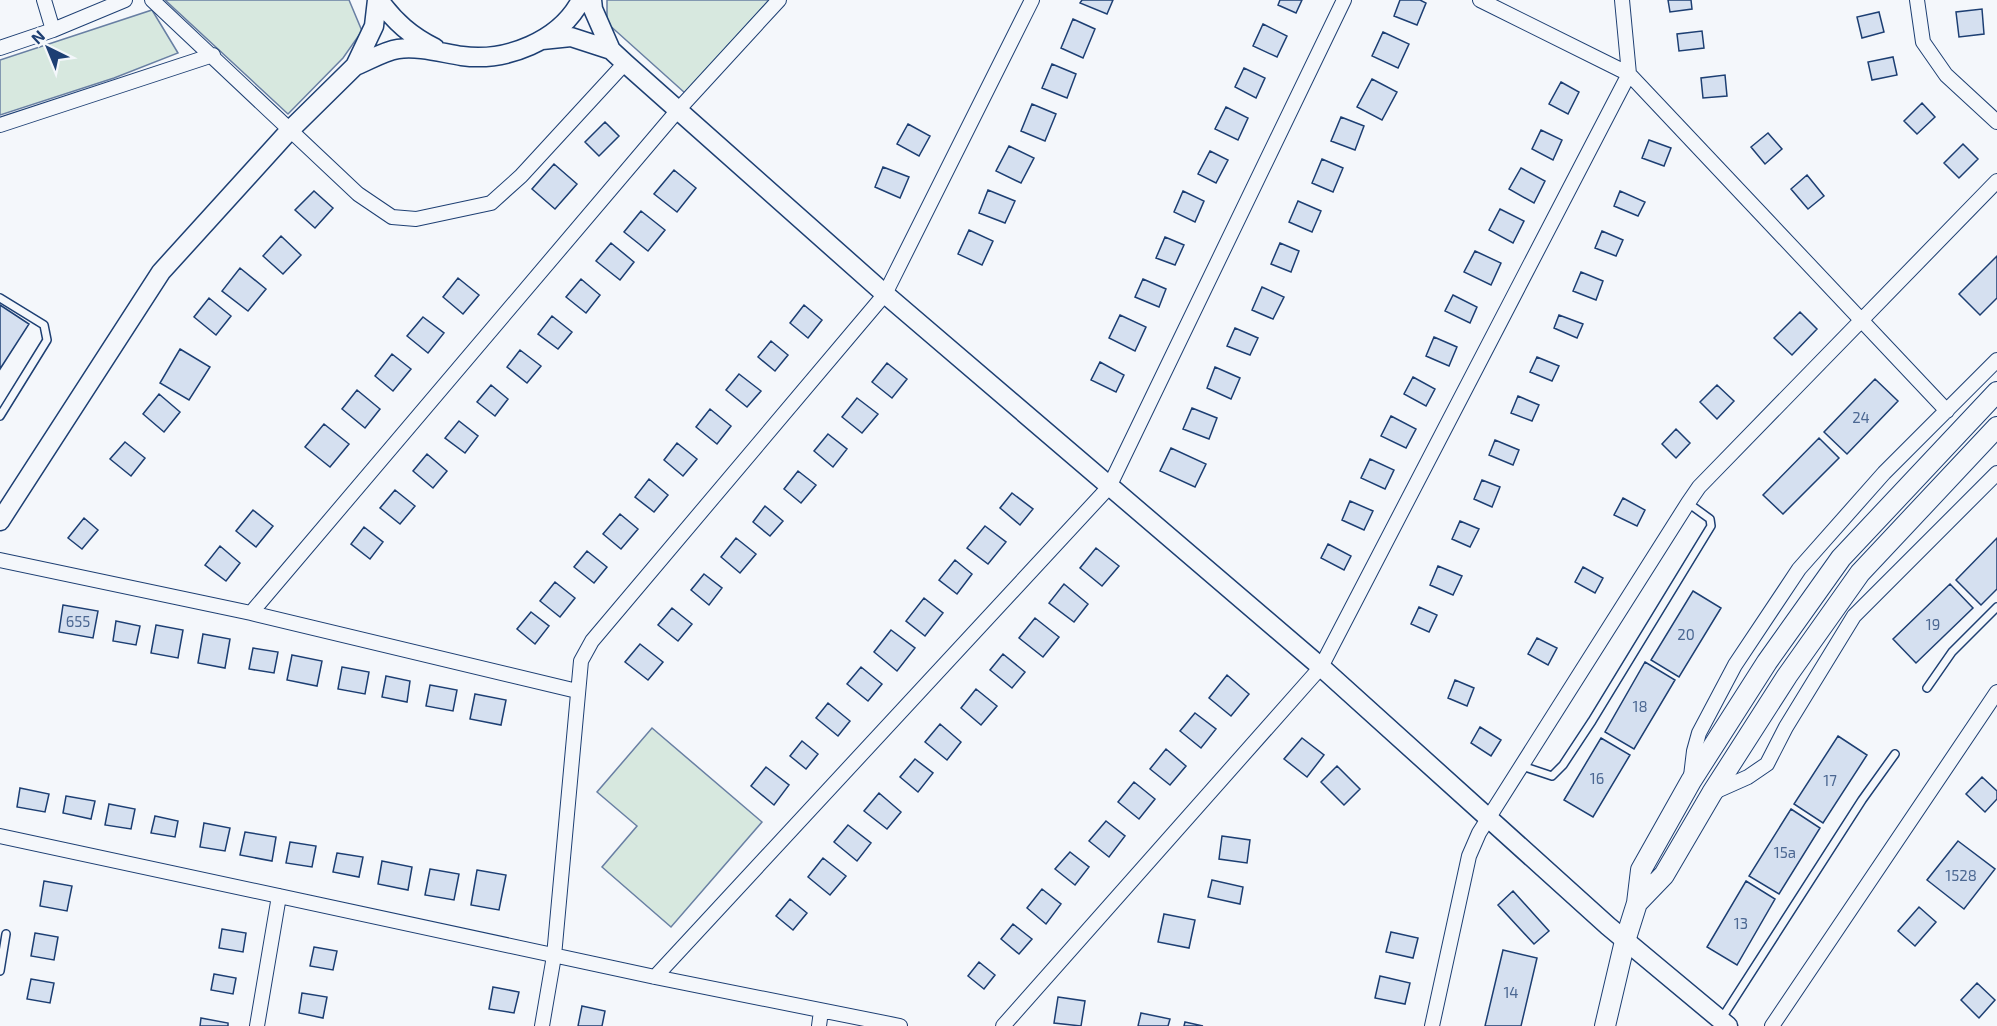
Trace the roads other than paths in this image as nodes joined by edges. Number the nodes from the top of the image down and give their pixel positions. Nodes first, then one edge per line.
1 (44, 0) edge
2 (125, 0) edge
3 (152, 0) edge
4 (378, 0) edge
5 (581, 0) edge
6 (592, 0) edge
7 (779, 0) edge
8 (1032, 0) edge
9 (1344, 0) edge
10 (1480, 0) edge
11 (1622, 0) edge
12 (1917, 0) edge
13 (53, 30) junction
14 (540, 41) junction
15 (0, 48) edge
16 (611, 50) junction
17 (439, 51) junction
18 (213, 55) junction
19 (625, 63) junction
20 (355, 66) junction
21 (1629, 74) junction
22 (678, 110) junction
23 (1997, 122) edge
24 (0, 125) edge
25 (289, 130) junction
26 (1997, 181) edge
27 (885, 294) junction
28 (0, 298) edge
29 (1862, 318) junction
30 (1997, 360) edge
31 (1997, 392) edge
32 (1947, 411) junction
33 (0, 416) edge
34 (1997, 427) edge
35 (1997, 473) edge
36 (1109, 487) junction
37 (1688, 504) junction
38 (0, 521) edge
39 (1826, 536) junction
40 (1841, 558) junction
41 (0, 560) edge
42 (1997, 607) edge
43 (251, 613) junction
44 (1321, 667) junction
45 (1927, 688) dead end
46 (577, 691) junction
47 (1997, 692) edge
48 (1895, 754) dead end
49 (1522, 766) junction
50 (1691, 781) junction
51 (1712, 793) junction
52 (1489, 817) junction
53 (0, 836) edge
54 (279, 896) junction
55 (1637, 903) junction
56 (6, 934) dead end
57 (1625, 941) junction
58 (554, 956) junction
59 (0, 971) edge
60 (655, 977) junction
61 (822, 1011) junction
62 (1724, 1023) edge
63 (257, 1026) edge
64 (543, 1026) edge
65 (819, 1026) edge
66 (900, 1026) edge
67 (1003, 1026) edge
68 (1432, 1026) edge
69 (1605, 1026) edge
70 (1772, 1026) edge

1 - 13 street
2 - 13 street
3 - 18 street
4 - 17 street
4 - 20 street
5 - 14 street
6 - 16 street
7 - 22 street
8 - 27 street
9 - 36 street
10 - 21 street
11 - 21 street
12 - 23 street
13 - 15 street
14 - 16 street
14 - 17 street
16 - 19 street
17 - 20 street
18 - 24 street
18 - 25 street
19 - 22 street
19 - 25 street
20 - 25 street
21 - 29 street
21 - 44 street
22 - 27 street
22 - 43 street
25 - 38 street
26 - 29 street
27 - 36 street
27 - 46 street
28 - 33 lane
29 - 32 street
29 - 37 street
30 - 32 street
31 - 40 main road
32 - 39 street
34 - 51 main road
35 - 51 street
36 - 44 street
36 - 60 street
37 - 49 street
37 - 49 lane
39 - 40 street
39 - 50 street
40 - 50 main road
41 - 43 street
42 - 45 lane
43 - 46 street
44 - 52 street
44 - 67 street
46 - 58 street
47 - 70 street
48 - 62 lane
49 - 52 street
50 - 55 main road
51 - 55 main road
52 - 57 street
52 - 68 street
53 - 54 street
54 - 58 street
54 - 63 street
55 - 57 main road
56 - 59 lane
57 - 62 street
57 - 69 main road
58 - 60 street
58 - 64 street
60 - 61 street
61 - 65 street
61 - 66 street

